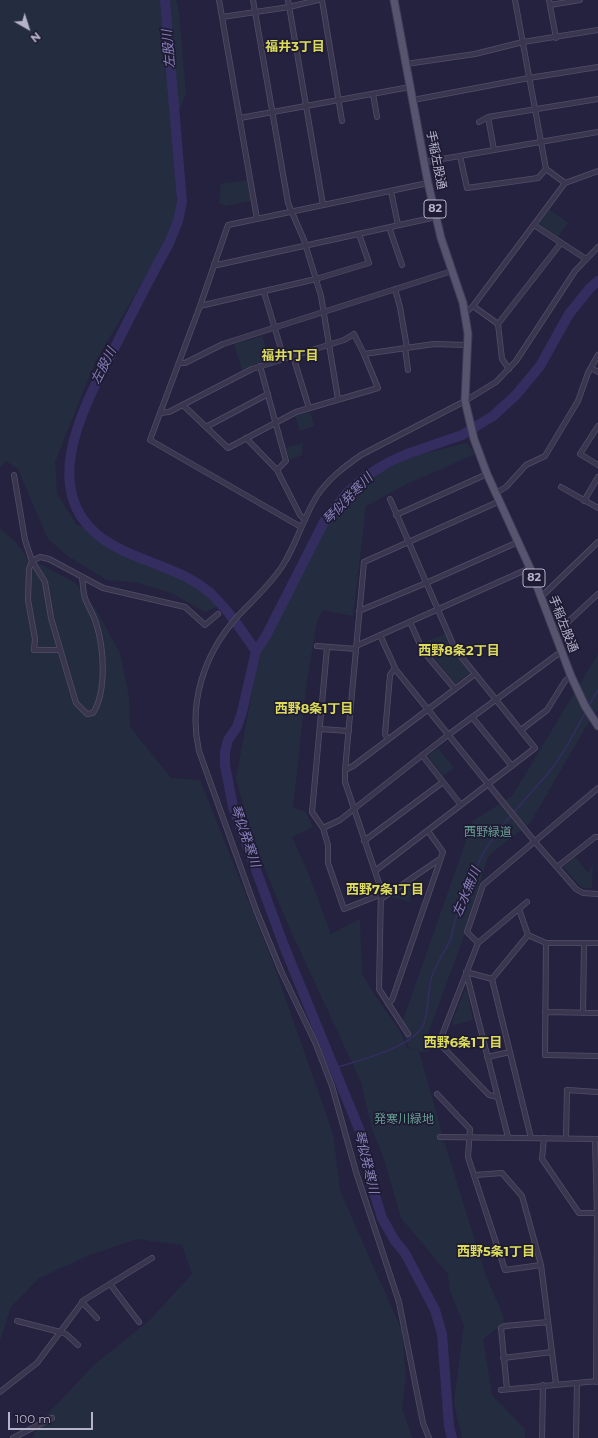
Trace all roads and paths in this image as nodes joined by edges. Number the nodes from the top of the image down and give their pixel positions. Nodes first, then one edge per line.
1 (219, 0) edge
2 (253, 0) edge
3 (288, 0) edge
4 (318, 0) edge
5 (322, 0) edge
6 (394, 0) edge
7 (515, 0) edge
8 (580, 0) edge
9 (549, 3) edge
10 (289, 6) junction
11 (255, 12) junction
12 (222, 17) junction
13 (598, 30) edge
14 (556, 38) junction
15 (522, 42) junction
16 (406, 64) junction
17 (598, 67) edge
18 (529, 78) junction
19 (410, 87) junction
20 (373, 94) junction
21 (598, 99) edge
22 (339, 100) junction
23 (413, 100) junction
24 (306, 106) junction
25 (535, 110) junction
26 (272, 112) junction
27 (376, 117) dead end
28 (488, 117) junction
29 (240, 118) junction
30 (342, 121) dead end
31 (479, 122) dead end
32 (598, 132) edge
33 (541, 143) junction
34 (494, 150) junction
35 (460, 156) junction
36 (425, 162) junction
37 (546, 169) junction
38 (598, 171) edge
39 (428, 182) junction
40 (566, 183) junction
41 (391, 190) junction
42 (324, 205) junction
43 (291, 212) junction
44 (436, 217) junction
45 (258, 219) junction
46 (398, 225) junction
47 (534, 225) junction
48 (389, 227) junction
49 (359, 234) junction
50 (561, 243) junction
51 (306, 245) junction
52 (598, 247) edge
53 (586, 260) junction
54 (214, 264) junction
55 (402, 265) dead end
56 (452, 271) junction
57 (316, 279) junction
58 (395, 290) junction
59 (264, 292) junction
60 (200, 306) junction
61 (473, 306) junction
62 (324, 312) junction
63 (465, 313) junction
64 (498, 324) junction
65 (274, 328) junction
66 (328, 345) junction
67 (468, 345) junction
68 (406, 348) junction
69 (364, 354) junction
70 (598, 355) edge
71 (293, 356) junction
72 (284, 359) junction
73 (179, 363) junction
74 (260, 366) junction
75 (591, 368) junction
76 (509, 369) junction
77 (408, 370) dead end
78 (598, 372) edge
79 (268, 394) junction
80 (338, 399) junction
81 (465, 401) junction
82 (183, 405) junction
83 (309, 408) junction
84 (160, 414) junction
85 (276, 422) junction
86 (598, 426) edge
87 (206, 427) junction
88 (246, 438) junction
89 (598, 465) edge
90 (277, 470) junction
91 (488, 474) junction
92 (14, 476) dead end
93 (598, 477) edge
94 (561, 487) dead end
95 (496, 493) junction
96 (390, 499) dead end
97 (500, 501) junction
98 (584, 501) junction
99 (598, 508) edge
100 (396, 515) junction
101 (305, 520) junction
102 (301, 527) junction
103 (408, 542) junction
104 (518, 542) junction
105 (598, 542) edge
106 (32, 561) junction
107 (530, 568) junction
108 (82, 577) junction
109 (426, 583) junction
110 (598, 594) edge
111 (541, 597) junction
112 (438, 609) junction
113 (360, 611) junction
114 (218, 614) dead end
115 (410, 622) junction
116 (555, 634) junction
117 (380, 635) junction
118 (317, 646) dead end
119 (356, 647) junction
120 (327, 648) junction
121 (60, 650) junction
122 (562, 651) junction
123 (395, 668) junction
124 (475, 674) junction
125 (571, 676) junction
126 (455, 689) junction
127 (496, 699) junction
128 (428, 710) junction
129 (472, 717) junction
130 (598, 726) edge
131 (320, 729) junction
132 (521, 730) junction
133 (348, 731) junction
134 (448, 735) junction
135 (388, 740) junction
136 (422, 755) junction
137 (512, 766) junction
138 (345, 770) junction
139 (443, 782) junction
140 (488, 785) junction
141 (598, 789) edge
142 (461, 806) junction
143 (354, 808) junction
144 (323, 828) junction
145 (428, 830) junction
146 (598, 837) edge
147 (364, 841) junction
148 (535, 842) junction
149 (440, 859) junction
150 (557, 867) junction
151 (375, 871) junction
152 (598, 894) edge
153 (381, 897) junction
154 (527, 902) dead end
155 (518, 909) junction
156 (528, 935) junction
157 (478, 943) junction
158 (546, 943) junction
159 (584, 943) junction
160 (598, 943) edge
161 (466, 972) junction
162 (492, 979) junction
163 (388, 1004) junction
164 (545, 1012) junction
165 (583, 1013) junction
166 (598, 1013) edge
167 (408, 1034) dead end
168 (510, 1052) junction
169 (598, 1056) edge
170 (488, 1058) junction
171 (598, 1092) edge
172 (437, 1094) dead end
173 (498, 1097) junction
174 (440, 1137) dead end
175 (469, 1137) junction
176 (508, 1137) junction
177 (531, 1138) junction
178 (544, 1138) junction
179 (566, 1138) junction
180 (596, 1139) edge
181 (475, 1175) junction
182 (598, 1213) edge
183 (598, 1246) edge
184 (152, 1258) dead end
185 (541, 1265) junction
186 (110, 1284) junction
187 (597, 1291) edge
188 (82, 1302) junction
189 (97, 1318) dead end
190 (16, 1321) dead end
191 (138, 1322) dead end
192 (548, 1322) junction
193 (597, 1326) edge
194 (60, 1332) junction
195 (78, 1345) dead end
196 (552, 1352) junction
197 (597, 1352) edge
198 (503, 1358) junction
199 (577, 1382) junction
200 (597, 1382) edge
201 (556, 1384) junction
202 (543, 1386) junction
203 (507, 1389) junction
204 (501, 1390) dead end
205 (0, 1392) edge
206 (52, 1418) dead end
207 (13, 1438) edge
208 (429, 1438) edge
209 (542, 1438) edge
210 (576, 1438) edge

1 - 12 street
2 - 11 street
3 - 10 street
4 - 10 street
5 - 22 street
6 - 16 main road, 手稲左股通 / 82
7 - 15 street
8 - 9 street
9 - 14 street
10 - 11 street
10 - 24 street
11 - 12 street
11 - 26 street
12 - 29 street
13 - 14 street
14 - 15 street
15 - 16 street
15 - 18 street
16 - 19 main road, 手稲左股通 / 82
17 - 18 street
18 - 23 street
18 - 25 street
19 - 20 street
19 - 23 main road, 手稲左股通 / 82
20 - 22 street
20 - 27 street
21 - 25 street
22 - 24 street
22 - 30 street
23 - 36 main road, 手稲左股通 / 82
24 - 26 street
24 - 42 street
25 - 28 street
25 - 33 street
26 - 29 street
26 - 43 street
28 - 31 street
28 - 34 street
29 - 45 street
32 - 33 street
33 - 34 street
33 - 37 street
34 - 35 street
35 - 36 street
35 - 37 street
36 - 39 main road, 手稲左股通 / 82
37 - 40 street
38 - 40 street
39 - 41 street
39 - 44 main road, 手稲左股通 / 82
40 - 47 street
41 - 42 street
41 - 46 street
42 - 43 street
43 - 45 street
43 - 51 street
44 - 46 street
44 - 56 main road, 手稲左股通 / 82
45 - 54 street
46 - 48 street
47 - 50 street
47 - 61 street
48 - 49 street
48 - 55 street
49 - 51 street
49 - 57 street
50 - 53 street
50 - 64 street
51 - 54 street
51 - 57 street
52 - 53 street
53 - 76 street
54 - 60 street
56 - 58 street
56 - 63 main road, 手稲左股通 / 82
57 - 59 street
57 - 62 street
58 - 62 street
58 - 68 street
59 - 60 street
59 - 65 street
60 - 73 street
61 - 63 street
61 - 64 street
62 - 65 street
62 - 66 street
63 - 67 main road, 手稲左股通 / 82
64 - 76 street
65 - 72 street
65 - 73 street
66 - 69 street
66 - 71 street
66 - 80 street
67 - 68 street
67 - 81 main road, 手稲左股通 / 82
68 - 69 street
68 - 77 street
69 - 80 street
70 - 75 street
71 - 72 street
71 - 83 street
72 - 74 street
73 - 84 street
74 - 79 street
74 - 82 street
75 - 78 street
75 - 95 street
76 - 81 street
79 - 85 street
79 - 87 street
80 - 83 street
81 - 91 main road, 手稲左股通 / 82
81 - 101 street
82 - 84 street
82 - 87 street
83 - 85 street
84 - 102 street
85 - 88 street
85 - 90 street
86 - 89 street
87 - 88 street
88 - 90 street
90 - 101 street
91 - 95 main road, 手稲左股通 / 82
91 - 100 street
92 - 106 street
93 - 98 street
94 - 98 street
95 - 97 main road, 手稲左股通 / 82
96 - 100 street
97 - 103 street
97 - 104 main road, 手稲左股通 / 82
98 - 99 street
100 - 103 street
101 - 102 street
102 - 208 street
103 - 109 street
103 - 113 street
104 - 107 main road, 手稲左股通 / 82
104 - 109 street
105 - 111 street
106 - 108 street
106 - 121 street
106 - 121 street
107 - 111 main road, 手稲左股通 / 82
107 - 112 street
108 - 114 street
108 - 121 street
109 - 112 street
109 - 113 street
110 - 116 street
111 - 116 main road, 手稲左股通 / 82
112 - 115 street
112 - 124 street
113 - 119 street
115 - 117 street
115 - 126 street
116 - 122 main road, 手稲左股通 / 82
117 - 119 street
117 - 123 street
118 - 120 street
119 - 120 street
119 - 133 street
120 - 131 street
122 - 125 main road, 手稲左股通 / 82
122 - 127 street
123 - 128 street
123 - 135 street
124 - 126 street
124 - 127 street
125 - 130 main road, 手稲左股通 / 82
125 - 132 street
126 - 128 street
127 - 129 street
127 - 132 street
128 - 134 street
128 - 135 street
129 - 134 street
129 - 137 street
131 - 133 street
131 - 144 street
132 - 137 street
133 - 138 street
134 - 136 street
134 - 140 street
135 - 138 street
136 - 139 street
136 - 143 street
137 - 140 street
138 - 143 street
139 - 142 street
139 - 147 street
140 - 142 street
140 - 148 street
141 - 148 street
142 - 145 street
143 - 144 street
143 - 147 street
144 - 153 street
145 - 149 street
145 - 151 street
146 - 150 street
147 - 151 street
148 - 150 street
148 - 157 street
149 - 153 street
149 - 163 street
150 - 152 street
151 - 153 street
153 - 163 street
154 - 155 street
155 - 156 street
155 - 157 street
156 - 158 street
156 - 162 street
157 - 161 street
158 - 159 street
158 - 164 street
159 - 160 street
159 - 165 street
161 - 162 street
161 - 170 street
161 - 173 street
162 - 168 street
163 - 167 street
164 - 165 street
164 - 169 street
165 - 166 street
168 - 170 street
168 - 177 street
170 - 173 street
171 - 179 street
172 - 175 street
173 - 176 street
174 - 175 street
175 - 176 street
175 - 181 street
176 - 177 street
177 - 178 street
178 - 179 street
178 - 182 street
179 - 180 street
180 - 182 street
181 - 185 street
181 - 185 street
182 - 183 street
183 - 187 street
184 - 186 street
185 - 192 street
186 - 188 street
186 - 191 street
187 - 193 street
188 - 189 street
188 - 194 street
190 - 194 street
192 - 196 street
192 - 198 street
193 - 197 street
194 - 195 street
194 - 205 street
196 - 198 street
196 - 201 street
197 - 200 street
198 - 203 street
199 - 200 street
199 - 201 street
199 - 210 street
201 - 202 street
202 - 203 street
202 - 209 street
203 - 204 street
206 - 207 street

